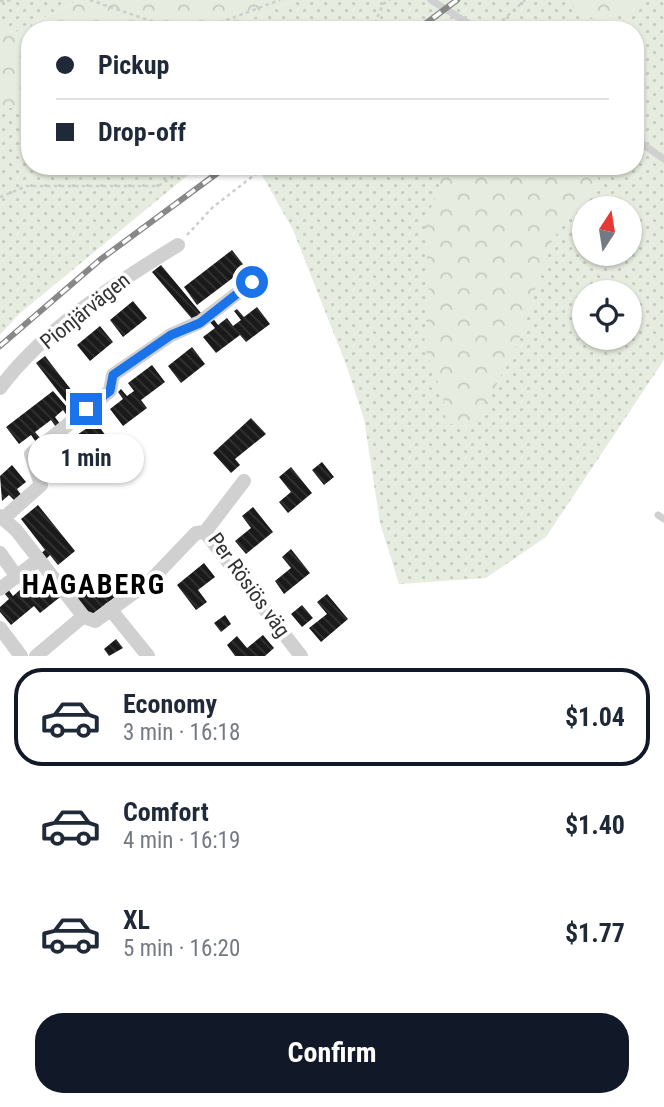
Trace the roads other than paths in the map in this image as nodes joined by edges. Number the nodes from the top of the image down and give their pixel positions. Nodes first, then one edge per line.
1 (431, 0) edge
2 (465, 21) edge
3 (644, 145) edge
4 (664, 159) edge
5 (178, 245) road end
6 (252, 282) dead end
7 (0, 388) edge
8 (244, 481) dead end
9 (2, 517) edge
10 (205, 532) junction
11 (0, 553) edge
12 (38, 560) junction
13 (17, 577) junction
14 (0, 589) edge
15 (110, 608) junction
16 (84, 617) junction
17 (0, 628) edge
18 (22, 656) edge
19 (36, 656) edge
20 (148, 656) edge
21 (302, 656) edge

1 - 2 lane
3 - 4 lane
5 - 7 street, Pionjärvägen
6 - 9 street
8 - 10 street, Per Rösiös väg
9 - 12 street
10 - 15 street
10 - 21 street, Per Rösiös väg
11 - 13 street
12 - 13 street
12 - 16 street
13 - 14 street
15 - 16 street
15 - 20 street
16 - 19 street
17 - 18 street

